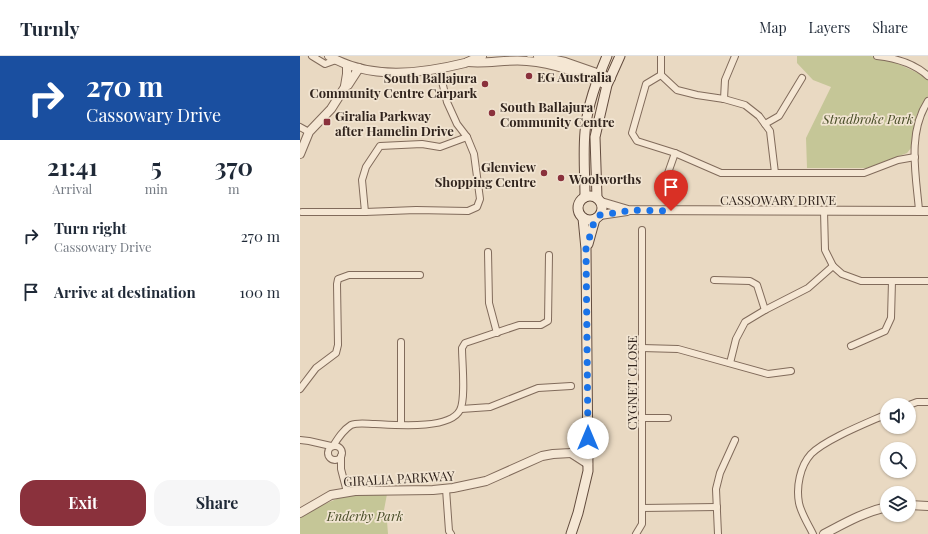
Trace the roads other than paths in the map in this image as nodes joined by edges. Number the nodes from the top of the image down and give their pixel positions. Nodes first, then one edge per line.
1 (312, 56) edge
2 (482, 56) edge
3 (538, 56) edge
4 (607, 56) edge
5 (620, 56) edge
6 (662, 56) edge
7 (735, 56) edge
8 (877, 56) edge
9 (895, 57) edge
10 (332, 58) edge
11 (467, 62) junction
12 (347, 65) junction
13 (359, 68) junction
14 (439, 69) junction
15 (661, 74) junction
16 (928, 76) edge
17 (599, 77) junction
18 (802, 78) dead end
19 (609, 81) junction
20 (345, 87) junction
21 (724, 100) junction
22 (928, 101) edge
23 (765, 124) junction
24 (300, 127) edge
25 (309, 132) junction
26 (467, 137) junction
27 (675, 153) junction
28 (300, 154) edge
29 (915, 157) junction
30 (668, 173) dead end
31 (775, 173) junction
32 (585, 197) junction
33 (599, 200) junction
34 (628, 210) junction
35 (919, 210) junction
36 (824, 211) junction
37 (928, 211) edge
38 (302, 212) dead end
39 (365, 212) junction
40 (598, 217) junction
41 (583, 218) junction
42 (642, 230) dead end
43 (586, 249) junction
44 (488, 252) dead end
45 (549, 255) dead end
46 (833, 266) junction
47 (420, 275) dead end
48 (714, 280) dead end
49 (892, 281) junction
50 (928, 281) edge
51 (765, 310) junction
52 (497, 333) junction
53 (401, 342) dead end
54 (851, 346) dead end
55 (642, 348) junction
56 (730, 363) junction
57 (791, 371) dead end
58 (571, 386) dead end
59 (300, 389) edge
60 (916, 402) edge
61 (928, 402) edge
62 (461, 409) junction
63 (880, 417) edge
64 (642, 418) junction
65 (668, 418) dead end
66 (401, 425) junction
67 (340, 436) junction
68 (300, 440) edge
69 (734, 440) dead end
70 (319, 444) junction
71 (332, 446) junction
72 (340, 447) junction
73 (588, 448) junction
74 (571, 453) junction
75 (329, 456) junction
76 (338, 458) junction
77 (588, 464) junction
78 (446, 489) junction
79 (347, 492) junction
80 (916, 505) edge
81 (928, 506) edge
82 (717, 507) junction
83 (642, 508) junction
84 (880, 509) edge
85 (300, 513) edge
86 (450, 534) edge
87 (571, 534) edge
88 (636, 534) edge
89 (718, 534) edge
90 (813, 534) edge
91 (824, 534) edge

1 - 10 street
2 - 11 street
3 - 17 street
4 - 17 main road
5 - 19 main road
6 - 15 street
7 - 21 street
8 - 9 street
9 - 16 street
10 - 12 street
11 - 14 street
11 - 17 street
12 - 13 street
12 - 20 street
13 - 14 street
13 - 20 street
14 - 26 street
15 - 21 street
15 - 27 street
17 - 19 street
17 - 32 main road
18 - 23 street
19 - 33 main road
20 - 25 street
21 - 23 street
22 - 29 street
23 - 31 street
24 - 25 street
25 - 28 street
26 - 39 street
26 - 39 street
27 - 30 street
27 - 31 street
29 - 31 street
29 - 35 street
32 - 33 main road
32 - 41 main road
33 - 34 street, CASSOWARY DRIVE
33 - 40 main road
34 - 36 street, CASSOWARY DRIVE
34 - 40 street, CASSOWARY DRIVE
35 - 36 street, CASSOWARY DRIVE
35 - 37 street, CASSOWARY DRIVE
36 - 46 street
38 - 39 street
40 - 41 main road
40 - 43 main road
41 - 43 main road
42 - 55 street, CYGNET CLOSE
43 - 73 main road
44 - 52 street
45 - 52 street
46 - 49 street
46 - 51 street
47 - 59 street
48 - 51 street
49 - 50 street
49 - 54 street
51 - 56 street
52 - 62 street
53 - 66 street
55 - 56 street
55 - 64 street, CYGNET CLOSE
56 - 57 street
58 - 62 street
60 - 61 street
62 - 66 street
63 - 90 street
64 - 65 street
64 - 83 street, CYGNET CLOSE
66 - 67 street
67 - 71 street
67 - 72 street
68 - 70 street
69 - 82 street
70 - 71 street
70 - 75 street
71 - 72 street
71 - 75 street
72 - 76 street
73 - 74 street, GIRALIA PARKWAY
73 - 77 main road
74 - 77 street
74 - 78 street, GIRALIA PARKWAY
75 - 76 street
76 - 79 street
77 - 87 main road
78 - 79 street, GIRALIA PARKWAY
78 - 86 street
79 - 85 street, GIRALIA PARKWAY
80 - 81 street
82 - 83 street
82 - 89 street
83 - 88 street, CYGNET CLOSE
84 - 91 street

